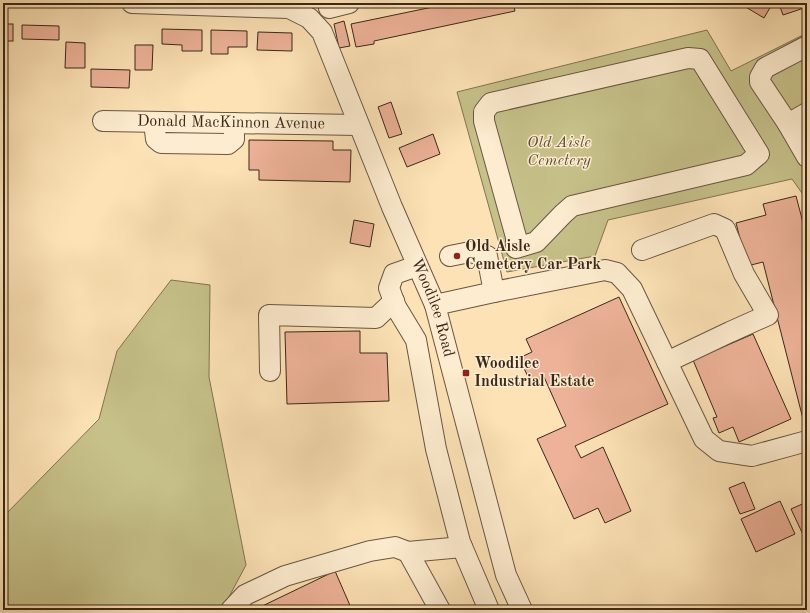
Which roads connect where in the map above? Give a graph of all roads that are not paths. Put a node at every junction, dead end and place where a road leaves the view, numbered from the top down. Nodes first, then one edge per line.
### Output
1 (132, 3) edge
2 (349, 3) edge
3 (329, 8) dead end
4 (807, 46) edge
5 (807, 113) edge
6 (103, 121) dead end
7 (788, 124) junction
8 (358, 125) junction
9 (804, 147) edge
10 (516, 248) junction
11 (642, 250) dead end
12 (450, 256) dead end
13 (487, 256) junction
14 (417, 266) junction
15 (494, 292) junction
16 (394, 301) junction
17 (435, 305) junction
18 (667, 362) junction
19 (270, 371) dead end
20 (807, 441) edge
21 (462, 547) junction
22 (408, 552) junction
23 (231, 610) edge
24 (440, 610) edge
25 (489, 610) edge
26 (522, 610) edge

1 - 8 street, Woodilee Road
2 - 3 street
4 - 7 street
5 - 7 street
6 - 8 street, Donald MacKinnon Avenue
7 - 9 street
8 - 14 street, Woodilee Road
10 - 10 street
10 - 13 street
11 - 18 street
12 - 13 street
13 - 15 street
14 - 16 street
14 - 17 street, Woodilee Road
15 - 17 street
15 - 18 street
16 - 19 street
16 - 21 street
17 - 26 street, Woodilee Road
18 - 20 street
21 - 22 street
21 - 25 street
22 - 23 street
22 - 24 street

